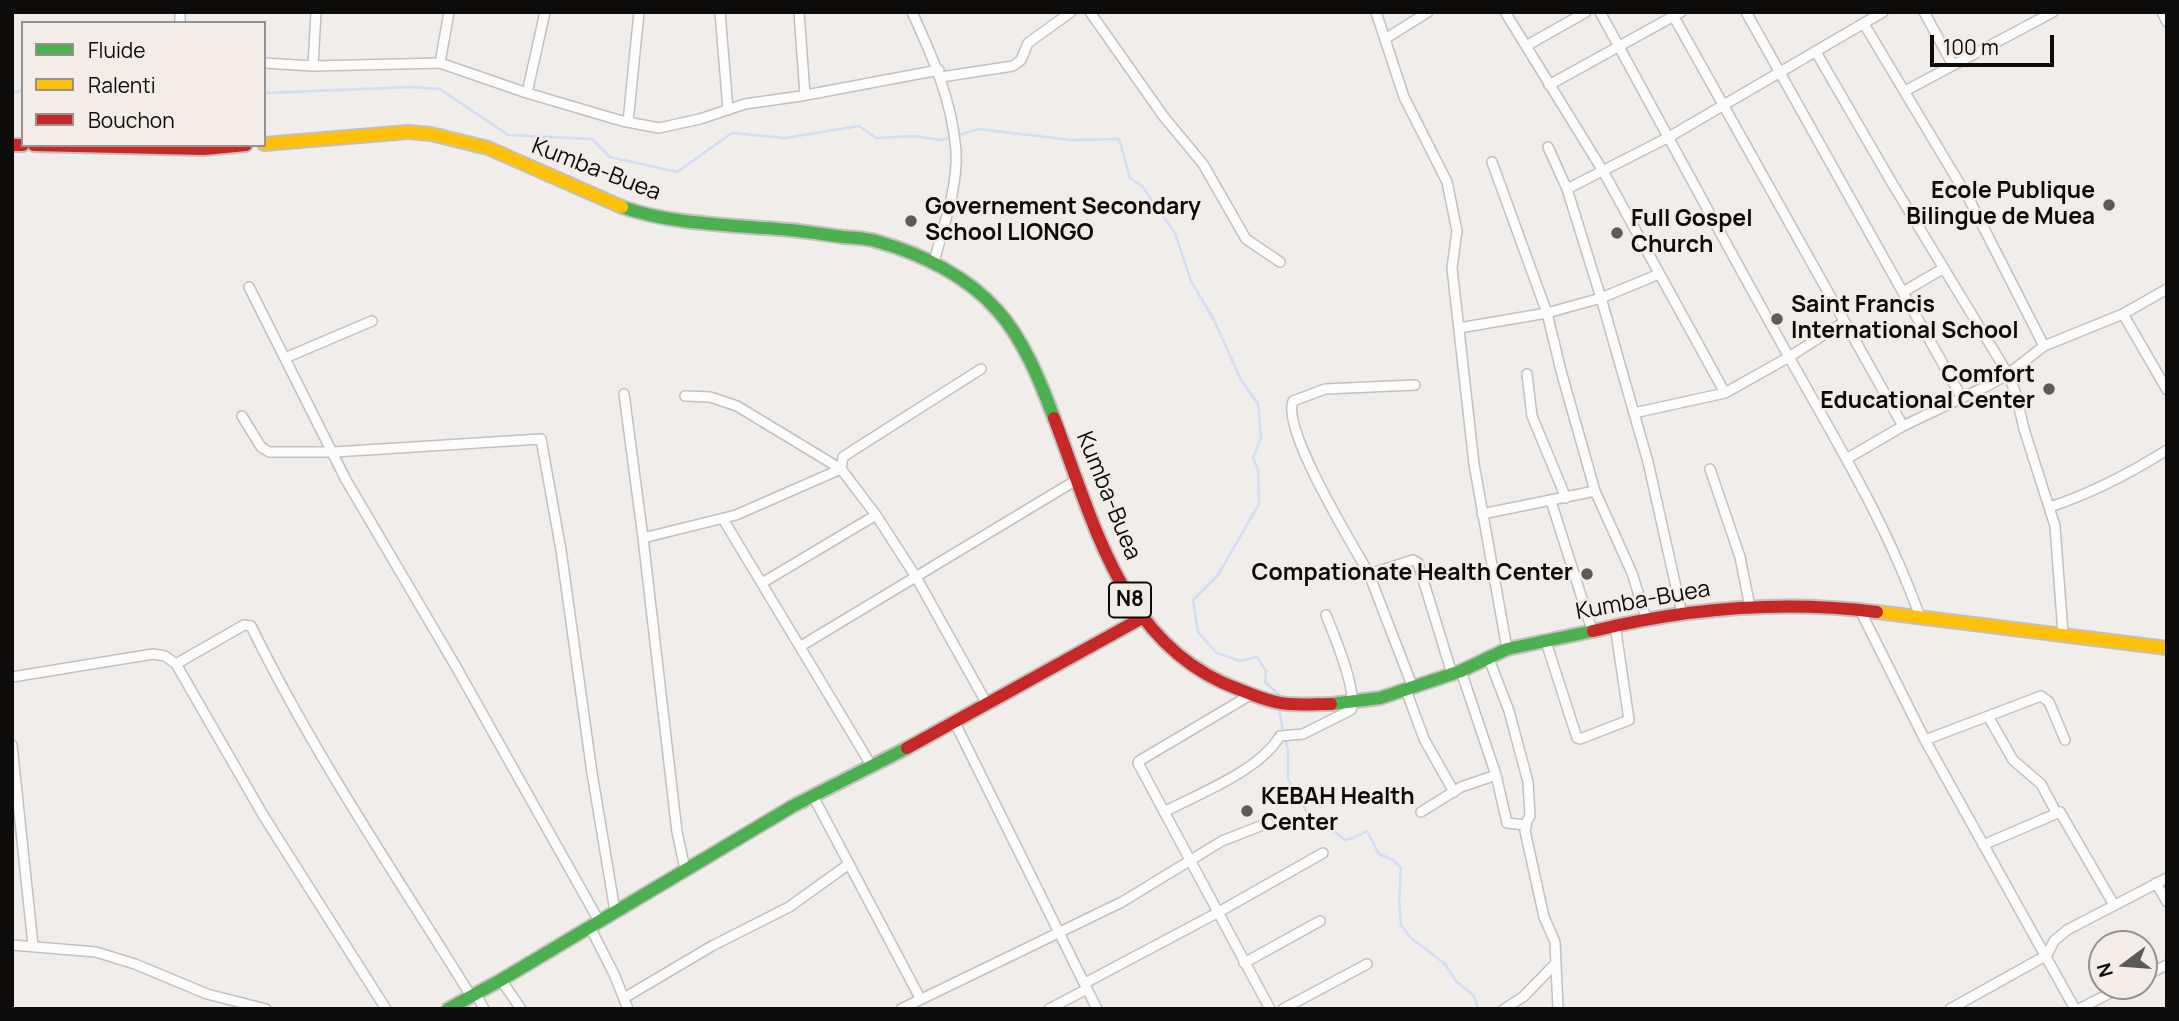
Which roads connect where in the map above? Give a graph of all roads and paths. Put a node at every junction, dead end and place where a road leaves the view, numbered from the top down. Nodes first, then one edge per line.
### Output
1 (316, 12) edge
2 (449, 12) edge
3 (545, 12) edge
4 (639, 12) edge
5 (719, 12) edge
6 (799, 12) edge
7 (912, 12) edge
8 (1071, 12) edge
9 (1090, 12) edge
10 (1376, 12) edge
11 (1428, 12) edge
12 (1505, 12) edge
13 (1586, 12) edge
14 (1600, 12) edge
15 (1746, 12) edge
16 (1883, 12) edge
17 (1924, 12) edge
18 (2053, 12) edge
19 (2162, 12) edge
20 (1678, 14) edge
21 (2167, 22) edge
22 (1864, 24) junction
23 (1385, 39) junction
24 (1526, 46) junction
25 (1619, 47) junction
26 (1816, 52) junction
27 (266, 63) edge
28 (440, 63) junction
29 (1953, 65) junction
30 (313, 66) junction
31 (940, 74) junction
32 (1781, 74) junction
33 (1549, 86) junction
34 (1905, 91) junction
35 (527, 93) junction
36 (806, 95) junction
37 (1725, 105) junction
38 (728, 110) junction
39 (628, 122) junction
40 (1669, 137) junction
41 (266, 144) edge
42 (119, 147) edge
43 (225, 147) edge
44 (1548, 147) dead end
45 (1492, 162) dead end
46 (1603, 171) junction
47 (1567, 189) junction
48 (1280, 261) dead end
49 (934, 262) junction
50 (1944, 268) junction
51 (1659, 274) junction
52 (249, 287) dead end
53 (2167, 289) edge
54 (1903, 292) junction
55 (1601, 298) junction
56 (1547, 313) junction
57 (2123, 314) junction
58 (372, 321) dead end
59 (1844, 323) junction
60 (1459, 328) junction
61 (2044, 346) junction
62 (1789, 357) junction
63 (285, 358) junction
64 (981, 369) dead end
65 (1527, 374) dead end
66 (2008, 374) junction
67 (1415, 385) dead end
68 (2167, 390) edge
69 (1725, 393) junction
70 (624, 394) dead end
71 (685, 396) dead end
72 (1962, 398) junction
73 (1634, 414) junction
74 (242, 416) dead end
75 (1903, 426) junction
76 (2164, 452) edge
77 (334, 453) junction
78 (1848, 458) junction
79 (2167, 464) edge
80 (841, 469) junction
81 (1710, 469) dead end
82 (1077, 479) junction
83 (1595, 491) junction
84 (1566, 498) junction
85 (1551, 501) junction
86 (2050, 507) junction
87 (876, 514) junction
88 (1482, 514) junction
89 (723, 519) junction
90 (643, 538) junction
91 (1369, 574) junction
92 (916, 577) junction
93 (762, 583) junction
94 (1750, 607) junction
95 (1860, 610) junction
96 (1682, 614) junction
97 (1326, 615) dead end
98 (1920, 617) junction
99 (1142, 618) junction
100 (1646, 618) junction
101 (1615, 625) junction
102 (1592, 630) junction
103 (2063, 634) junction
104 (1546, 642) junction
105 (800, 646) junction
106 (2167, 648) edge
107 (1507, 649) junction
108 (1489, 659) junction
109 (176, 664) junction
110 (1456, 672) junction
111 (12, 677) edge
112 (1410, 689) junction
113 (1252, 694) junction
114 (1353, 703) junction
115 (986, 704) junction
116 (1989, 716) junction
117 (955, 723) junction
118 (1926, 740) junction
119 (2064, 740) dead end
120 (12, 745) edge
121 (871, 765) junction
122 (1496, 775) junction
123 (1454, 792) junction
124 (813, 796) junction
125 (1164, 812) junction
126 (1421, 812) dead end
127 (2056, 812) junction
128 (1268, 823) dead end
129 (1526, 825) junction
130 (1983, 845) junction
131 (1324, 853) dead end
132 (1189, 861) junction
133 (849, 864) junction
134 (685, 869) junction
135 (2167, 878) edge
136 (2156, 883) junction
137 (2167, 902) edge
138 (2114, 905) junction
139 (615, 911) junction
140 (1217, 913) junction
141 (1320, 921) dead end
142 (594, 924) junction
143 (1060, 932) junction
144 (12, 945) edge
145 (33, 946) junction
146 (2047, 955) junction
147 (1244, 963) junction
148 (1556, 963) junction
149 (1367, 964) dead end
150 (501, 980) junction
151 (1086, 986) junction
152 (474, 995) junction
153 (624, 998) junction
154 (920, 998) junction
155 (2095, 1000) edge
156 (266, 1009) edge
157 (386, 1009) edge
158 (448, 1009) edge
159 (484, 1009) edge
160 (521, 1009) edge
161 (628, 1009) edge
162 (901, 1009) edge
163 (1049, 1009) edge
164 (1097, 1009) edge
165 (1270, 1009) edge
166 (1283, 1009) edge
167 (1504, 1009) edge
168 (1558, 1009) edge
169 (1950, 1009) edge
170 (2077, 1009) edge

1 - 30 street
2 - 28 street
3 - 35 street
4 - 39 street
5 - 38 street
6 - 36 street
7 - 31 street
8 - 31 street
9 - 48 street
10 - 23 street
11 - 23 street
12 - 24 street
13 - 24 street
14 - 25 street
15 - 32 street
16 - 22 street
17 - 29 street
18 - 29 street
19 - 21 street
20 - 25 street
20 - 37 street
22 - 26 street
22 - 34 street
23 - 60 street
24 - 33 street
25 - 33 street
25 - 40 street
26 - 32 street
26 - 50 street
27 - 30 street
28 - 30 street
28 - 35 street
29 - 34 street
31 - 36 street
31 - 49 street
32 - 37 street
32 - 54 street
33 - 46 street
34 - 61 street
35 - 39 street
36 - 38 street
37 - 40 street
37 - 59 street
38 - 39 street
40 - 46 street
40 - 62 street
41 - 49 main road, Kumba-Buea / N8
42 - 43 main road
44 - 47 street
45 - 56 street
46 - 47 street
46 - 51 street
47 - 55 street
49 - 82 main road, Kumba-Buea / N8
50 - 54 street
50 - 66 street
51 - 55 street
51 - 69 street
52 - 63 street
53 - 57 street
54 - 72 street
55 - 56 street
55 - 73 street
56 - 60 street
56 - 83 street
57 - 61 street
57 - 68 street
58 - 63 street
59 - 62 street
59 - 75 street
60 - 88 street
61 - 66 street
62 - 69 street
62 - 78 street
63 - 77 street
64 - 80 street
65 - 84 street
66 - 72 street
66 - 86 street
67 - 91 street
69 - 73 street
70 - 90 street
71 - 80 street
72 - 75 street
73 - 96 street
74 - 77 street
75 - 78 street
76 - 79 street
76 - 86 street
77 - 139 street
77 - 142 street
78 - 98 street
80 - 87 street
80 - 89 street
81 - 94 street
82 - 92 street
82 - 99 main road, Kumba-Buea / N8
83 - 84 street
83 - 100 street
84 - 85 street
85 - 88 street
85 - 102 street
86 - 103 street
87 - 92 street
87 - 93 street
88 - 107 street
89 - 90 street
89 - 93 street
90 - 134 street
91 - 110 street
91 - 112 street
92 - 105 street
92 - 115 street
93 - 105 street
94 - 95 main road, Kumba-Buea / N8
94 - 96 main road, Kumba-Buea / N8
95 - 98 main road, Kumba-Buea / N8
95 - 118 street
96 - 100 main road, Kumba-Buea / N8
97 - 114 street
98 - 103 main road, Kumba-Buea / N8
99 - 113 main road, Kumba-Buea / N8
99 - 115 main road
100 - 101 main road, Kumba-Buea / N8
101 - 102 main road, Kumba-Buea / N8
101 - 104 street
102 - 104 main road, Kumba-Buea / N8
103 - 106 main road, Kumba-Buea / N8
104 - 107 main road, Kumba-Buea / N8
105 - 121 street
107 - 108 main road, Kumba-Buea / N8
108 - 110 main road, Kumba-Buea / N8
108 - 129 street
109 - 111 street
109 - 152 street
109 - 157 street
110 - 112 main road, Kumba-Buea / N8
110 - 122 street
112 - 114 main road, Kumba-Buea / N8
112 - 123 street
113 - 114 main road, Kumba-Buea / N8
113 - 125 street
114 - 125 street
115 - 117 main road
116 - 118 street
116 - 119 street
116 - 127 street
117 - 121 main road
117 - 143 street
118 - 130 street
120 - 145 street
121 - 124 main road
122 - 123 street
122 - 129 street
123 - 126 street
124 - 133 street
124 - 134 main road
125 - 132 street
127 - 130 street
127 - 138 street
128 - 132 street
129 - 148 street
130 - 146 street
131 - 140 street
132 - 140 street
132 - 143 street
133 - 153 street
133 - 154 street
134 - 139 main road
135 - 136 street
136 - 137 street
136 - 138 street
138 - 146 street
139 - 142 main road
140 - 147 street
140 - 151 street
141 - 147 street
142 - 150 main road
142 - 153 street
143 - 151 street
143 - 154 street
144 - 145 street
145 - 156 street
146 - 169 street
146 - 170 street
147 - 165 street
148 - 167 street
148 - 168 street
149 - 166 street
150 - 152 main road
150 - 160 street
151 - 163 street
151 - 164 street
152 - 158 main road
152 - 159 street
153 - 161 street
154 - 162 street
155 - 170 street

